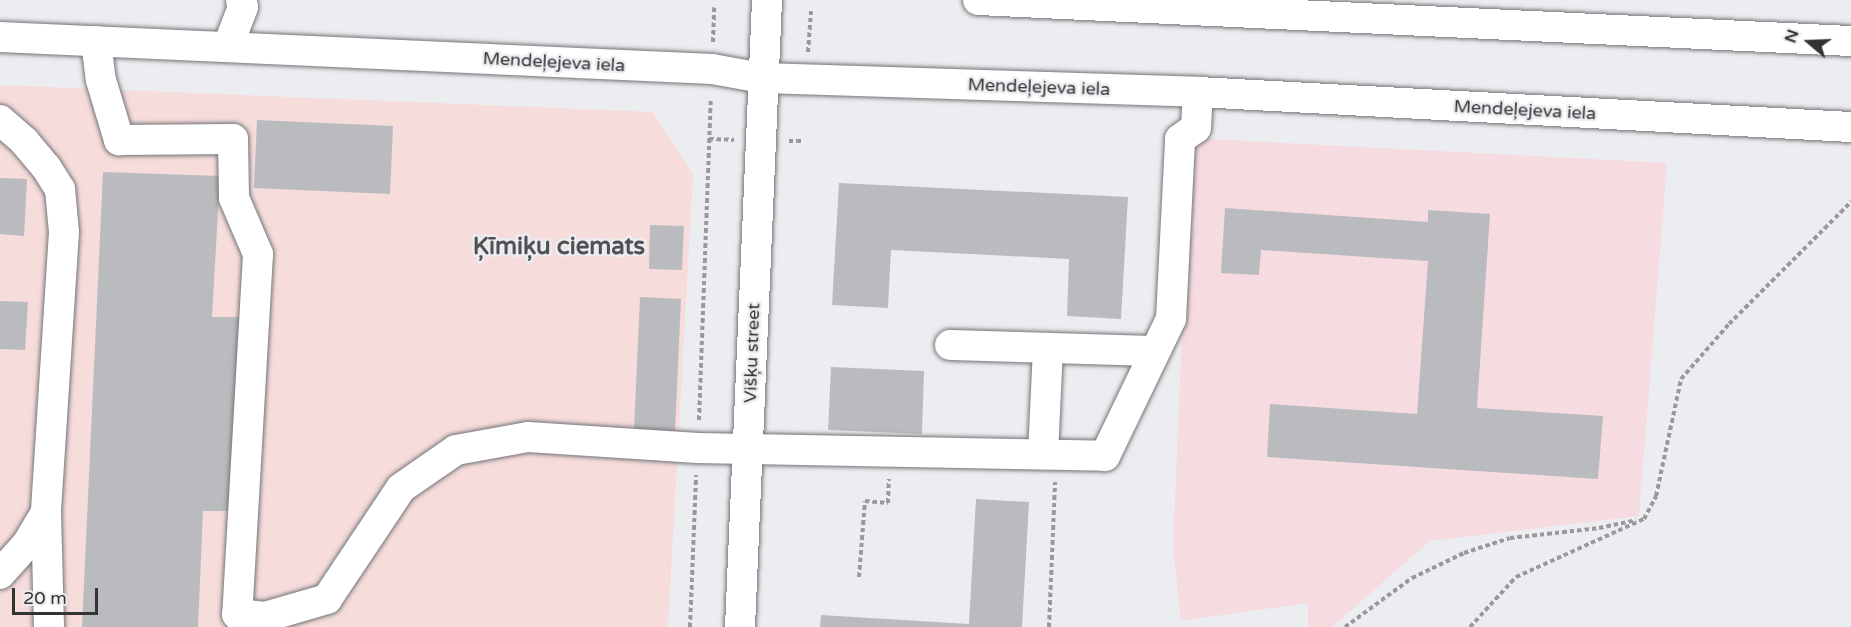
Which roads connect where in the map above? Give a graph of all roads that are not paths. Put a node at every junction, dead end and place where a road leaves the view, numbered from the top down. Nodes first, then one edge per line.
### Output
1 (241, 0) edge
2 (767, 0) edge
3 (978, 0) edge
4 (1092, 3) edge
5 (0, 37) edge
6 (96, 41) junction
7 (1851, 41) edge
8 (228, 46) junction
9 (762, 78) junction
10 (1198, 92) junction
11 (0, 120) edge
12 (1851, 127) edge
13 (950, 345) dead end
14 (1048, 348) junction
15 (1154, 351) junction
16 (748, 449) junction
17 (1050, 454) junction
18 (46, 512) junction
19 (0, 574) edge
20 (49, 627) edge
21 (741, 627) edge

1 - 8 street
2 - 9 street, Višķu street
3 - 4 street
4 - 7 street
5 - 6 street, Mendeļejeva iela
6 - 8 street, Mendeļejeva iela
6 - 16 street
8 - 9 street, Mendeļejeva iela
9 - 10 street, Mendeļejeva iela
9 - 16 street, Višķu street
10 - 12 street, Mendeļejeva iela
10 - 15 street
11 - 18 street
13 - 14 street
14 - 15 street
14 - 17 street
15 - 17 street
16 - 17 street
16 - 21 street, Višķu street
18 - 19 street
18 - 20 street

